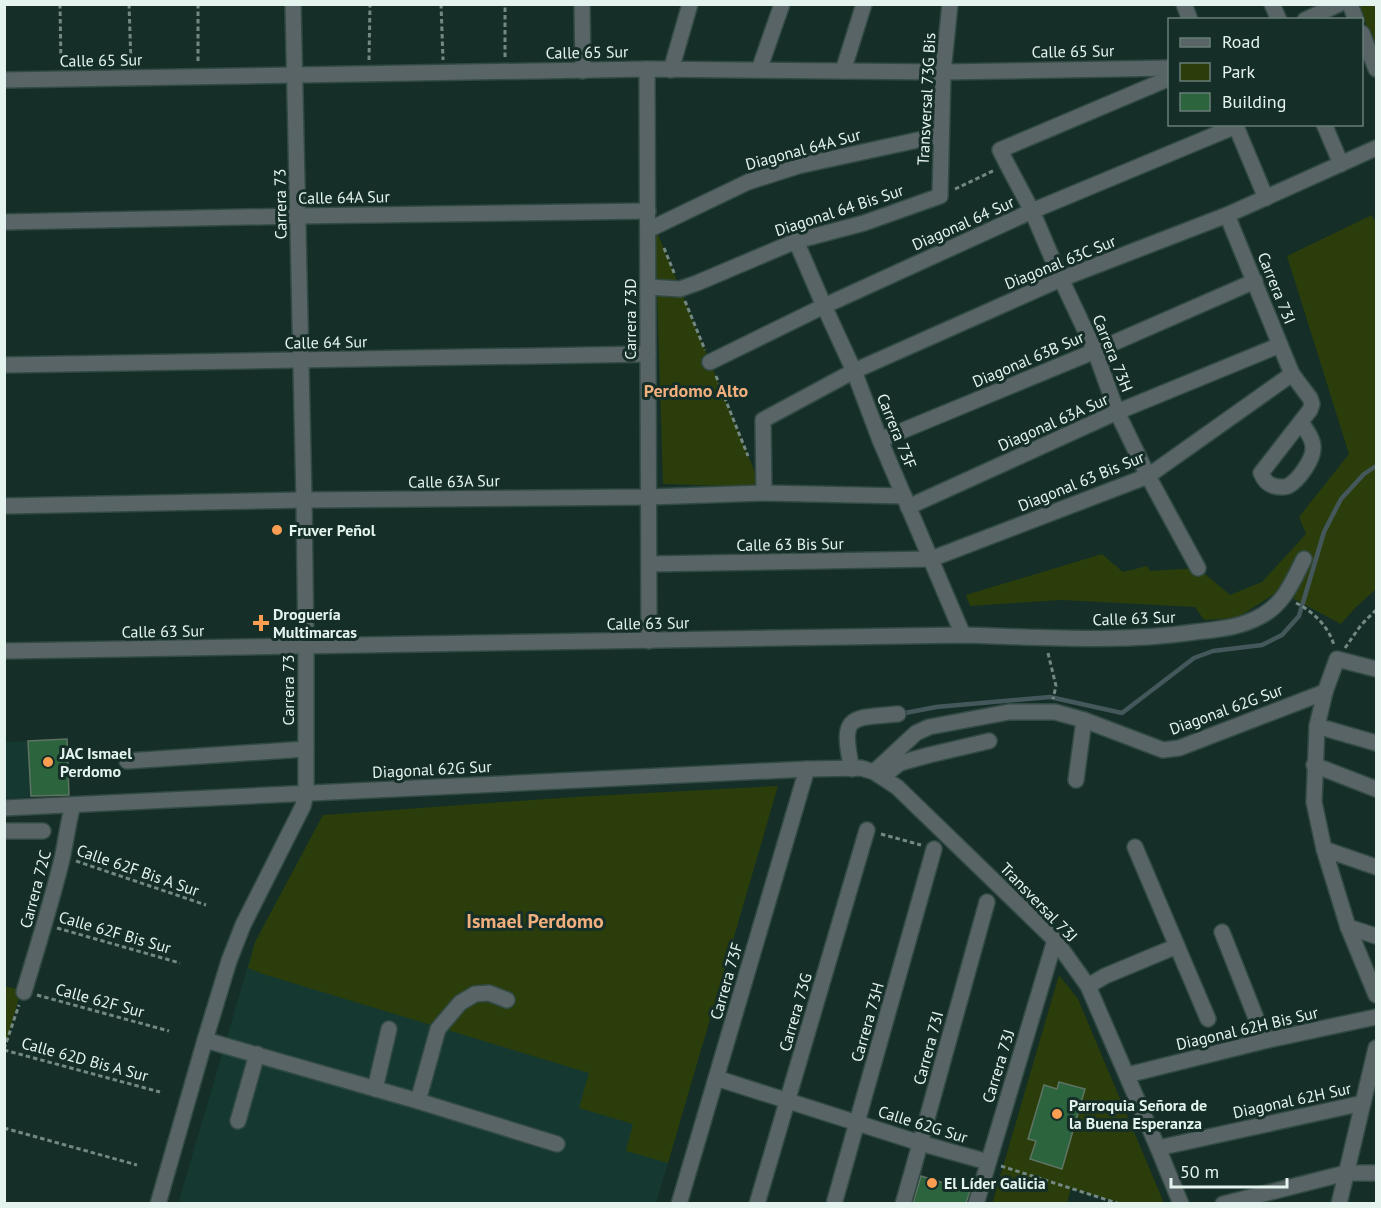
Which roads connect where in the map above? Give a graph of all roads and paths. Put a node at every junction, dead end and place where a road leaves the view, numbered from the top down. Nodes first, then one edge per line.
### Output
1 (60, 4) edge
2 (129, 4) edge
3 (198, 4) edge
4 (292, 4) edge
5 (370, 4) edge
6 (441, 4) edge
7 (506, 4) edge
8 (582, 4) edge
9 (690, 4) edge
10 (782, 4) edge
11 (864, 4) edge
12 (950, 4) edge
13 (1272, 4) edge
14 (1339, 4) edge
15 (1278, 18) edge
16 (1309, 18) edge
17 (1363, 35) edge
18 (1168, 68) edge
19 (647, 69) junction
20 (1377, 69) edge
21 (583, 70) junction
22 (671, 70) junction
23 (759, 70) junction
24 (843, 71) junction
25 (505, 72) junction
26 (943, 72) junction
27 (443, 73) junction
28 (369, 74) junction
29 (295, 75) junction
30 (199, 77) junction
31 (132, 78) junction
32 (61, 79) junction
33 (1168, 79) edge
34 (4, 80) edge
35 (1233, 126) edge
36 (1235, 126) edge
37 (1325, 126) edge
38 (941, 135) junction
39 (1377, 148) edge
40 (1006, 164) junction
41 (1341, 164) junction
42 (940, 196) junction
43 (1266, 198) junction
44 (648, 211) junction
45 (1032, 212) junction
46 (1227, 215) junction
47 (298, 216) junction
48 (4, 222) edge
49 (648, 230) junction
50 (796, 241) junction
51 (1061, 279) junction
52 (1255, 281) junction
53 (648, 287) junction
54 (824, 306) junction
55 (1280, 345) junction
56 (1095, 351) junction
57 (648, 354) junction
58 (301, 360) junction
59 (710, 362) dead end
60 (4, 365) edge
61 (854, 370) junction
62 (1292, 374) junction
63 (1117, 412) junction
64 (1301, 422) dead end
65 (880, 441) junction
66 (1148, 476) junction
67 (764, 494) junction
68 (649, 497) junction
69 (304, 500) junction
70 (906, 501) junction
71 (4, 506) edge
72 (1304, 559) dead end
73 (931, 560) junction
74 (649, 564) junction
75 (1198, 568) dead end
76 (1284, 598) junction
77 (1377, 610) edge
78 (963, 635) junction
79 (1044, 637) junction
80 (649, 640) junction
81 (306, 646) junction
82 (4, 651) edge
83 (1337, 659) junction
84 (1377, 669) edge
85 (1056, 686) dead end
86 (1324, 692) junction
87 (898, 714) dead end
88 (1084, 720) junction
89 (1317, 726) junction
90 (989, 741) dead end
91 (1377, 743) edge
92 (306, 749) junction
93 (127, 761) dead end
94 (1314, 765) junction
95 (807, 769) junction
96 (867, 771) junction
97 (1076, 780) dead end
98 (1377, 789) edge
99 (306, 793) junction
100 (73, 805) junction
101 (4, 808) edge
102 (867, 830) joint
103 (4, 831) edge
104 (42, 831) dead end
105 (1135, 847) dead end
106 (934, 849) joint
107 (1324, 849) junction
108 (62, 857) junction
109 (1377, 867) edge
110 (987, 902) dead end
111 (206, 905) dead end
112 (44, 925) junction
113 (1348, 927) junction
114 (1222, 932) dead end
115 (1377, 936) edge
116 (1055, 940) junction
117 (1177, 946) junction
118 (180, 963) dead end
119 (1088, 986) junction
120 (24, 992) junction
121 (1377, 995) edge
122 (507, 1000) dead end
123 (1377, 1017) edge
124 (1208, 1019) dead end
125 (389, 1029) dead end
126 (169, 1031) dead end
127 (205, 1040) junction
128 (1268, 1040) junction
129 (1377, 1048) edge
130 (4, 1049) edge
131 (257, 1054) junction
132 (1127, 1076) junction
133 (716, 1078) junction
134 (375, 1089) junction
135 (160, 1092) dead end
136 (788, 1100) junction
137 (418, 1101) junction
138 (1363, 1103) junction
139 (238, 1121) dead end
140 (858, 1122) junction
141 (4, 1128) edge
142 (920, 1143) junction
143 (557, 1144) dead end
144 (1158, 1148) junction
145 (988, 1162) junction
146 (137, 1165) dead end
147 (1346, 1173) junction
148 (1377, 1173) edge
149 (158, 1203) edge
150 (679, 1203) edge
151 (757, 1203) edge
152 (834, 1203) edge
153 (903, 1203) edge
154 (976, 1203) edge
155 (1120, 1203) edge
156 (1180, 1203) edge
157 (1223, 1203) edge
158 (1339, 1203) edge

1 - 32 path
2 - 31 path
3 - 30 path
4 - 29 street, Carrera 73
5 - 28 path
6 - 27 path
7 - 25 path
8 - 21 street
9 - 22 street
10 - 23 street
11 - 24 street
12 - 26 street, Transversal 73G Bis
13 - 15 street
14 - 16 street
17 - 20 street
18 - 26 street, Calle 65 Sur
19 - 21 street, Calle 65 Sur
19 - 22 street, Calle 65 Sur
19 - 44 street, Carrera 73D
21 - 25 street, Calle 65 Sur
22 - 23 street, Calle 65 Sur
23 - 24 street, Calle 65 Sur
24 - 26 street, Calle 65 Sur
25 - 27 street, Calle 65 Sur
26 - 38 street, Transversal 73G Bis
27 - 28 street, Calle 65 Sur
28 - 29 street, Calle 65 Sur
29 - 30 street, Calle 65 Sur
29 - 47 street, Carrera 73
30 - 31 street, Calle 65 Sur
31 - 32 street, Calle 65 Sur
32 - 34 street, Calle 65 Sur
33 - 40 street, Carrera 73H
35 - 45 street, Diagonal 64 Sur
36 - 43 street
37 - 41 street
38 - 42 street, Transversal 73G Bis
38 - 49 street, Diagonal 64A Sur
39 - 41 street, Diagonal 63C Sur
40 - 42 path
40 - 45 street, Carrera 73H
41 - 43 street, Diagonal 63C Sur
42 - 50 street, Diagonal 64 Bis Sur
43 - 46 street, Diagonal 63C Sur
44 - 47 street, Calle 64A Sur
44 - 49 street, Carrera 73D
45 - 51 street, Carrera 73H
45 - 54 street, Diagonal 64 Sur
46 - 51 street, Diagonal 63C Sur
46 - 52 street, Carrera 73I
47 - 48 street, Calle 64A Sur
47 - 58 street, Carrera 73
49 - 53 street, Carrera 73D
50 - 53 street, Diagonal 64 Bis Sur
50 - 54 street, Carrera 73F
51 - 56 street, Carrera 73H
51 - 61 street, Diagonal 63C Sur
52 - 55 street, Carrera 73I
52 - 56 street, Diagonal 63B Sur
53 - 57 street, Carrera 73D
54 - 59 street, Diagonal 64 Sur
54 - 61 street, Carrera 73F
55 - 62 street, Carrera 73I
55 - 63 street, Diagonal 63A Sur
56 - 63 street, Carrera 73H
56 - 65 street, Diagonal 63B Sur
57 - 58 street, Calle 64 Sur
57 - 68 street, Carrera 73D
58 - 60 street, Calle 64 Sur
58 - 69 street, Carrera 73
61 - 65 street, Carrera 73F
61 - 67 street, Diagonal 63C Sur
62 - 64 street, Carrera 73I
62 - 66 street, Diagonal 63 Bis Sur
63 - 66 street, Carrera 73H
63 - 70 street, Diagonal 63A Sur
65 - 70 street, Carrera 73F
66 - 73 street, Diagonal 63 Bis Sur
66 - 75 street, Carrera 73H
67 - 68 street, Calle 63A Sur
67 - 70 street, Calle 63A Sur
68 - 69 street, Calle 63A Sur
68 - 74 street, Carrera 73D
69 - 71 street, Calle 63A Sur
69 - 81 street, Carrera 73
70 - 73 street, Carrera 73F
72 - 76 street
73 - 74 street, Calle 63 Bis Sur
73 - 78 street, Carrera 73F
74 - 80 street, Carrera 73D
76 - 79 street, Calle 63 Sur
76 - 83 path
77 - 83 path
78 - 79 street, Calle 63 Sur
78 - 80 street, Calle 63 Sur
79 - 85 path
80 - 81 street, Calle 63 Sur
81 - 82 street, Calle 63 Sur
81 - 92 street, Carrera 73
83 - 84 street
83 - 86 street
86 - 88 street, Diagonal 62G Sur
86 - 89 street
87 - 96 street
88 - 96 street, Diagonal 62G Sur
88 - 97 street
89 - 91 street
89 - 94 street
90 - 96 street
92 - 93 street
92 - 99 street, Carrera 73
94 - 98 street
94 - 107 street
95 - 96 street, Diagonal 62G Sur
95 - 99 street, Diagonal 62G Sur
95 - 133 street, Carrera 73F
96 - 116 street, Transversal 73J
99 - 100 street, Diagonal 62G Sur
99 - 127 street, Carrera 73
100 - 101 street, Diagonal 62G Sur
100 - 108 street, Carrera 72C
102 - 106 path
102 - 136 street, Carrera 73G
103 - 104 street
105 - 117 street
106 - 140 street, Carrera 73H
107 - 109 street
107 - 113 street
108 - 111 path, Calle 62F Bis A Sur
108 - 112 street, Carrera 72C
110 - 142 street, Carrera 73I
112 - 118 path, Calle 62F Bis Sur
112 - 120 street, Carrera 72C
113 - 115 street
113 - 121 street
114 - 128 street
116 - 119 street, Transversal 73J
116 - 145 street, Carrera 73J
117 - 119 street
117 - 124 street
119 - 132 street, Transversal 73J
120 - 126 path, Calle 62F Sur
120 - 130 path
122 - 137 street
123 - 128 street, Diagonal 62H Bis Sur
125 - 134 street
127 - 131 street
127 - 149 street, Carrera 73
128 - 132 street, Diagonal 62H Bis Sur
129 - 138 street
130 - 135 path, Calle 62D Bis A Sur
131 - 134 street
131 - 139 street
132 - 144 street, Transversal 73J
133 - 136 street, Calle 62G Sur
133 - 150 street, Carrera 73F
134 - 137 street
136 - 140 street, Calle 62G Sur
136 - 151 street, Carrera 73G
137 - 143 street
138 - 144 street, Diagonal 62H Sur
138 - 147 street
140 - 142 street, Calle 62G Sur
140 - 152 street, Carrera 73H
141 - 146 path
142 - 145 street, Calle 62G Sur
142 - 153 street, Carrera 73I
144 - 156 street, Transversal 73J
145 - 154 street, Carrera 73J
145 - 155 path
147 - 148 street
147 - 157 street
147 - 158 street

